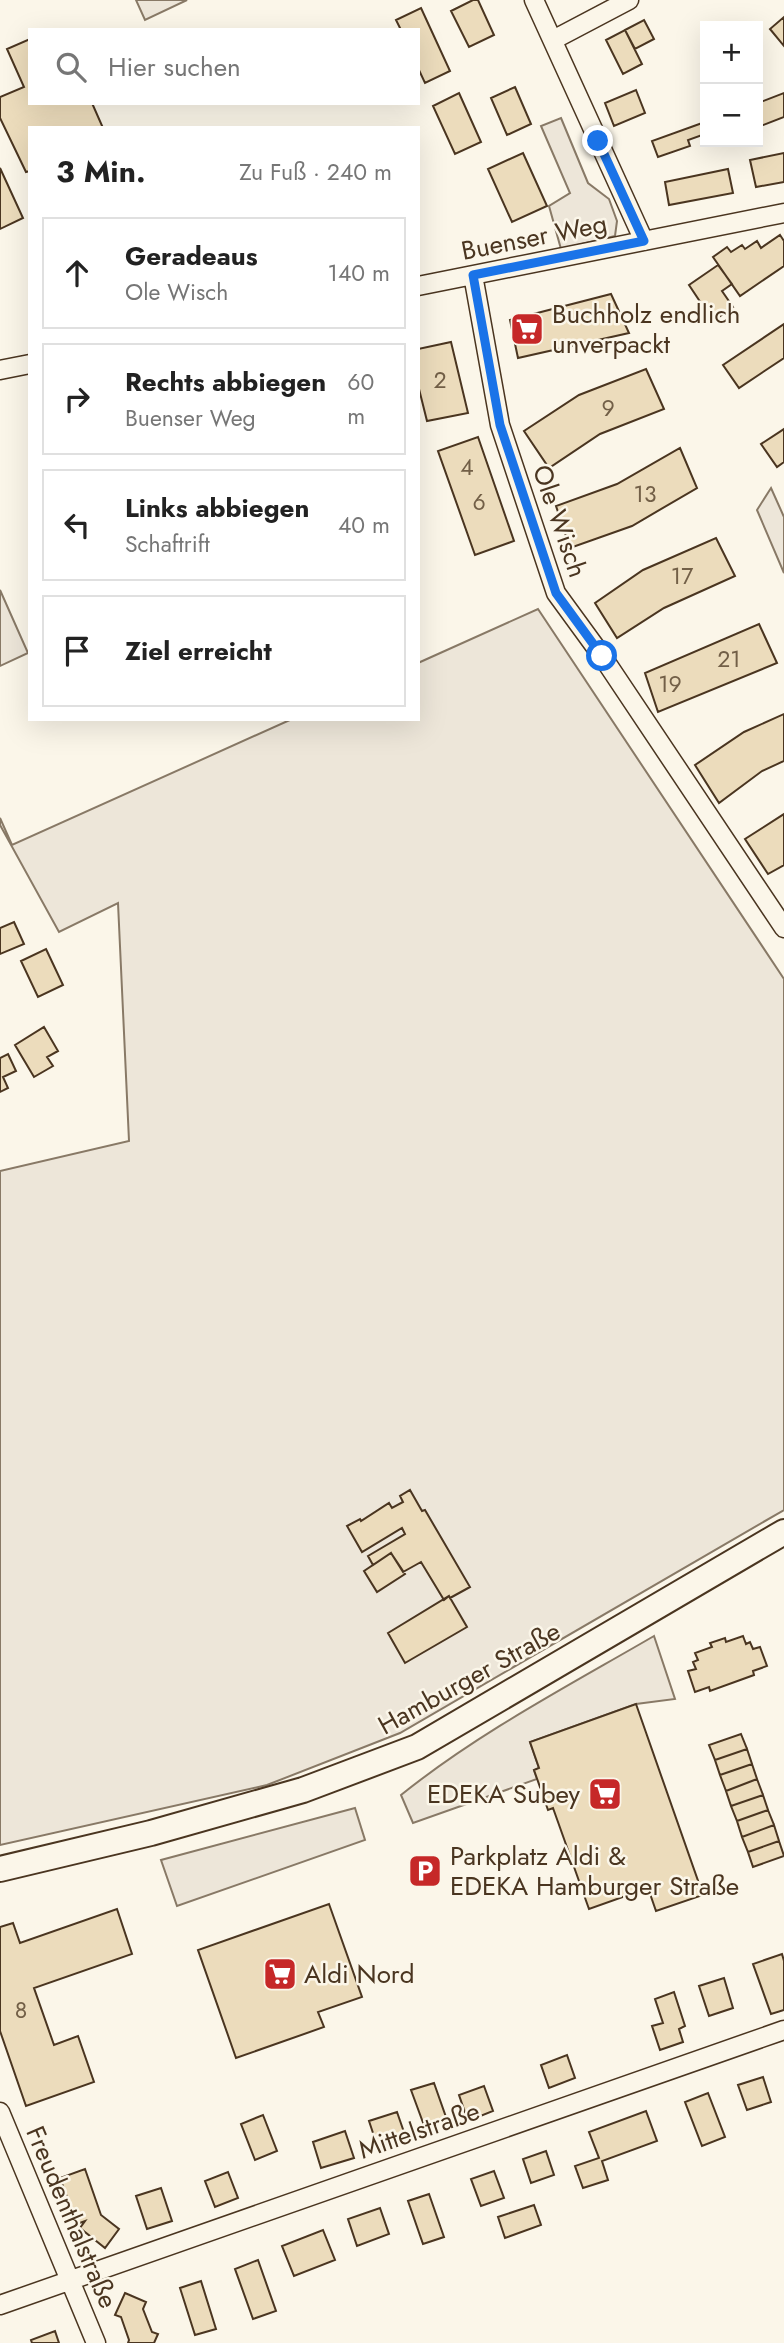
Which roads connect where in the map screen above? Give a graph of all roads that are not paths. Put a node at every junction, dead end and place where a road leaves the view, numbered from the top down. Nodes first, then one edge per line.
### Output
1 (534, 0) edge
2 (629, 0) edge
3 (553, 40) junction
4 (784, 213) edge
5 (644, 241) junction
6 (473, 275) junction
7 (420, 286) edge
8 (28, 364) edge
9 (0, 370) edge
10 (784, 928) edge
11 (784, 1532) edge
12 (0, 1869) edge
13 (784, 2030) edge
14 (0, 2112) edge
15 (71, 2280) junction
16 (0, 2305) edge
17 (96, 2343) edge

1 - 3 street
2 - 3 street
3 - 5 street
4 - 5 street, Buenser Weg
5 - 6 street, Buenser Weg
6 - 7 street, Buenser Weg
6 - 10 street, Ole Wisch
8 - 9 street
11 - 12 main road, Hamburger Straße
13 - 15 street, Mittelstraße
14 - 15 street, Freudenthalstraße
15 - 16 street, Mittelstraße
15 - 17 street, Freudenthalstraße

